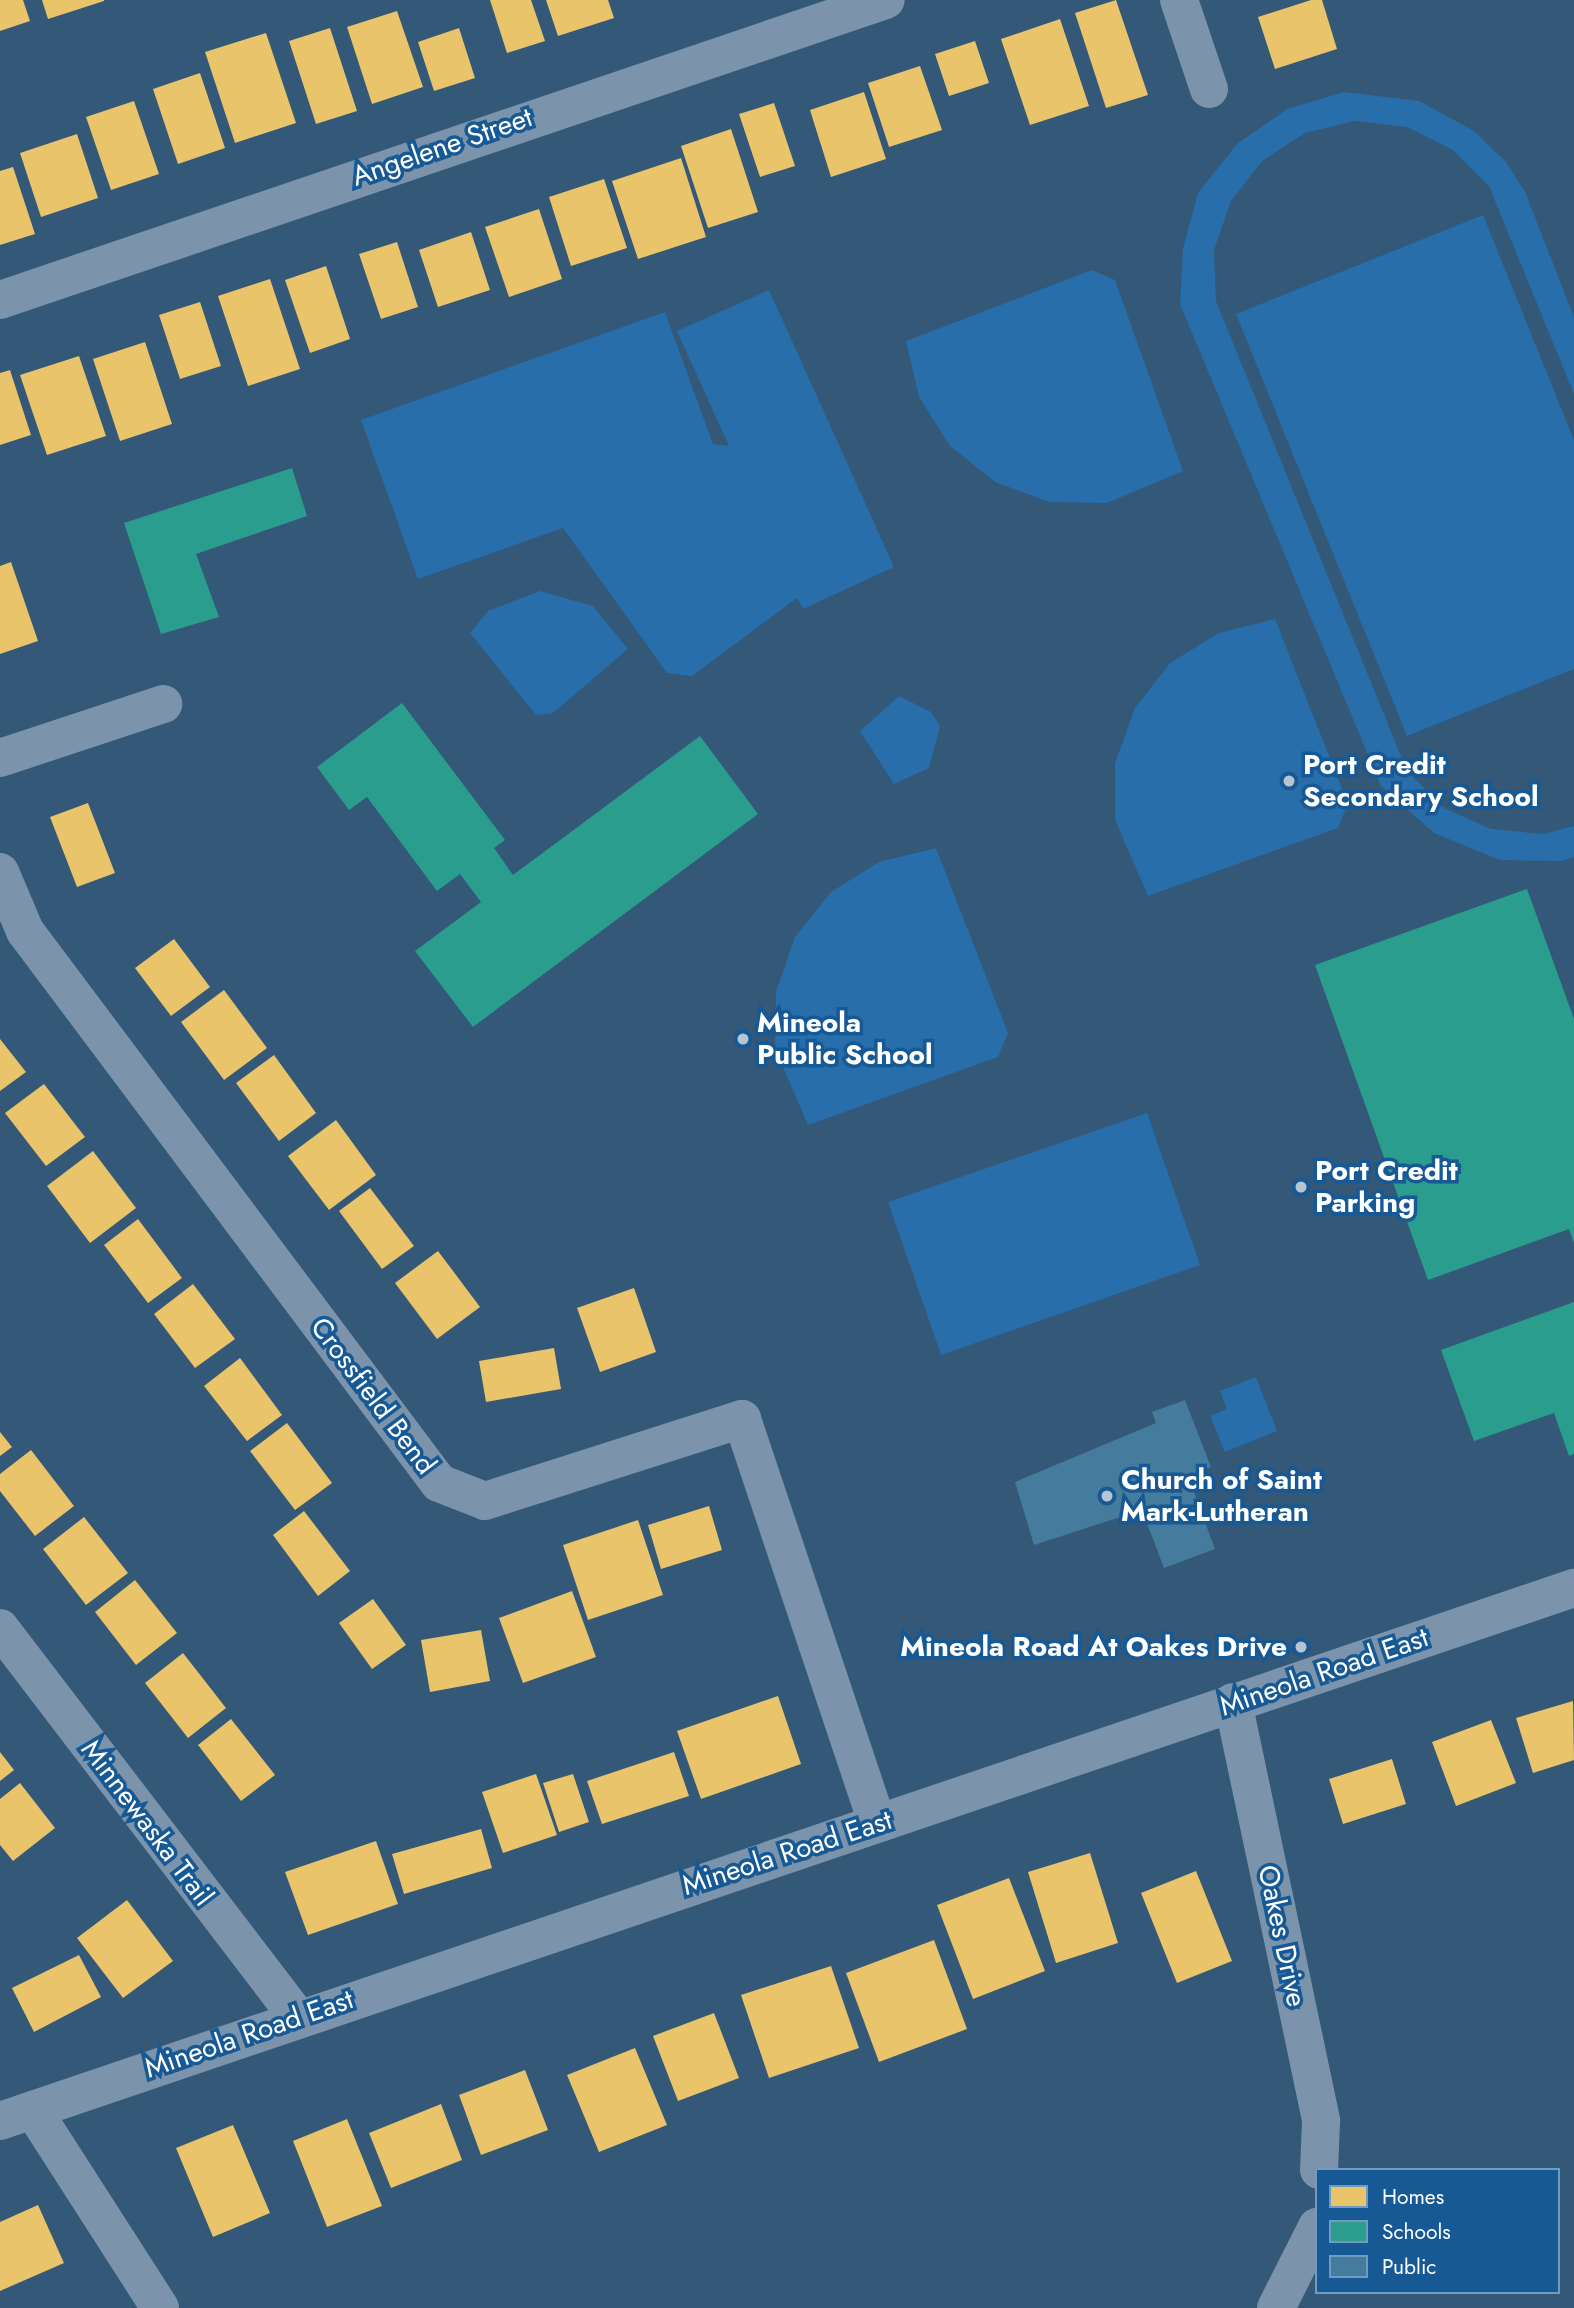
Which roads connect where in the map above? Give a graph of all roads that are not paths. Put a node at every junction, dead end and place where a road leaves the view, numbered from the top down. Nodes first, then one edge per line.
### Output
1 (886, 0) edge
2 (1178, 0) edge
3 (1209, 89) dead end
4 (0, 299) edge
5 (163, 704) dead end
6 (0, 758) edge
7 (0, 872) edge
8 (1574, 1588) edge
9 (0, 1628) edge
10 (1233, 1702) junction
11 (877, 1823) junction
12 (297, 2017) junction
13 (16, 2115) edge
14 (1319, 2168) edge
15 (1315, 2231) edge
16 (160, 2308) edge
17 (1276, 2308) edge

1 - 4 street, Angelene Street
2 - 3 street
5 - 6 street
7 - 11 street, Crossfield Bend
8 - 10 street, Mineola Road East
9 - 12 street, Minnewaska Trail
10 - 11 street, Mineola Road East
10 - 14 street, Oakes Drive
11 - 12 street, Mineola Road East
12 - 13 street, Mineola Road East
13 - 16 street
15 - 17 street

